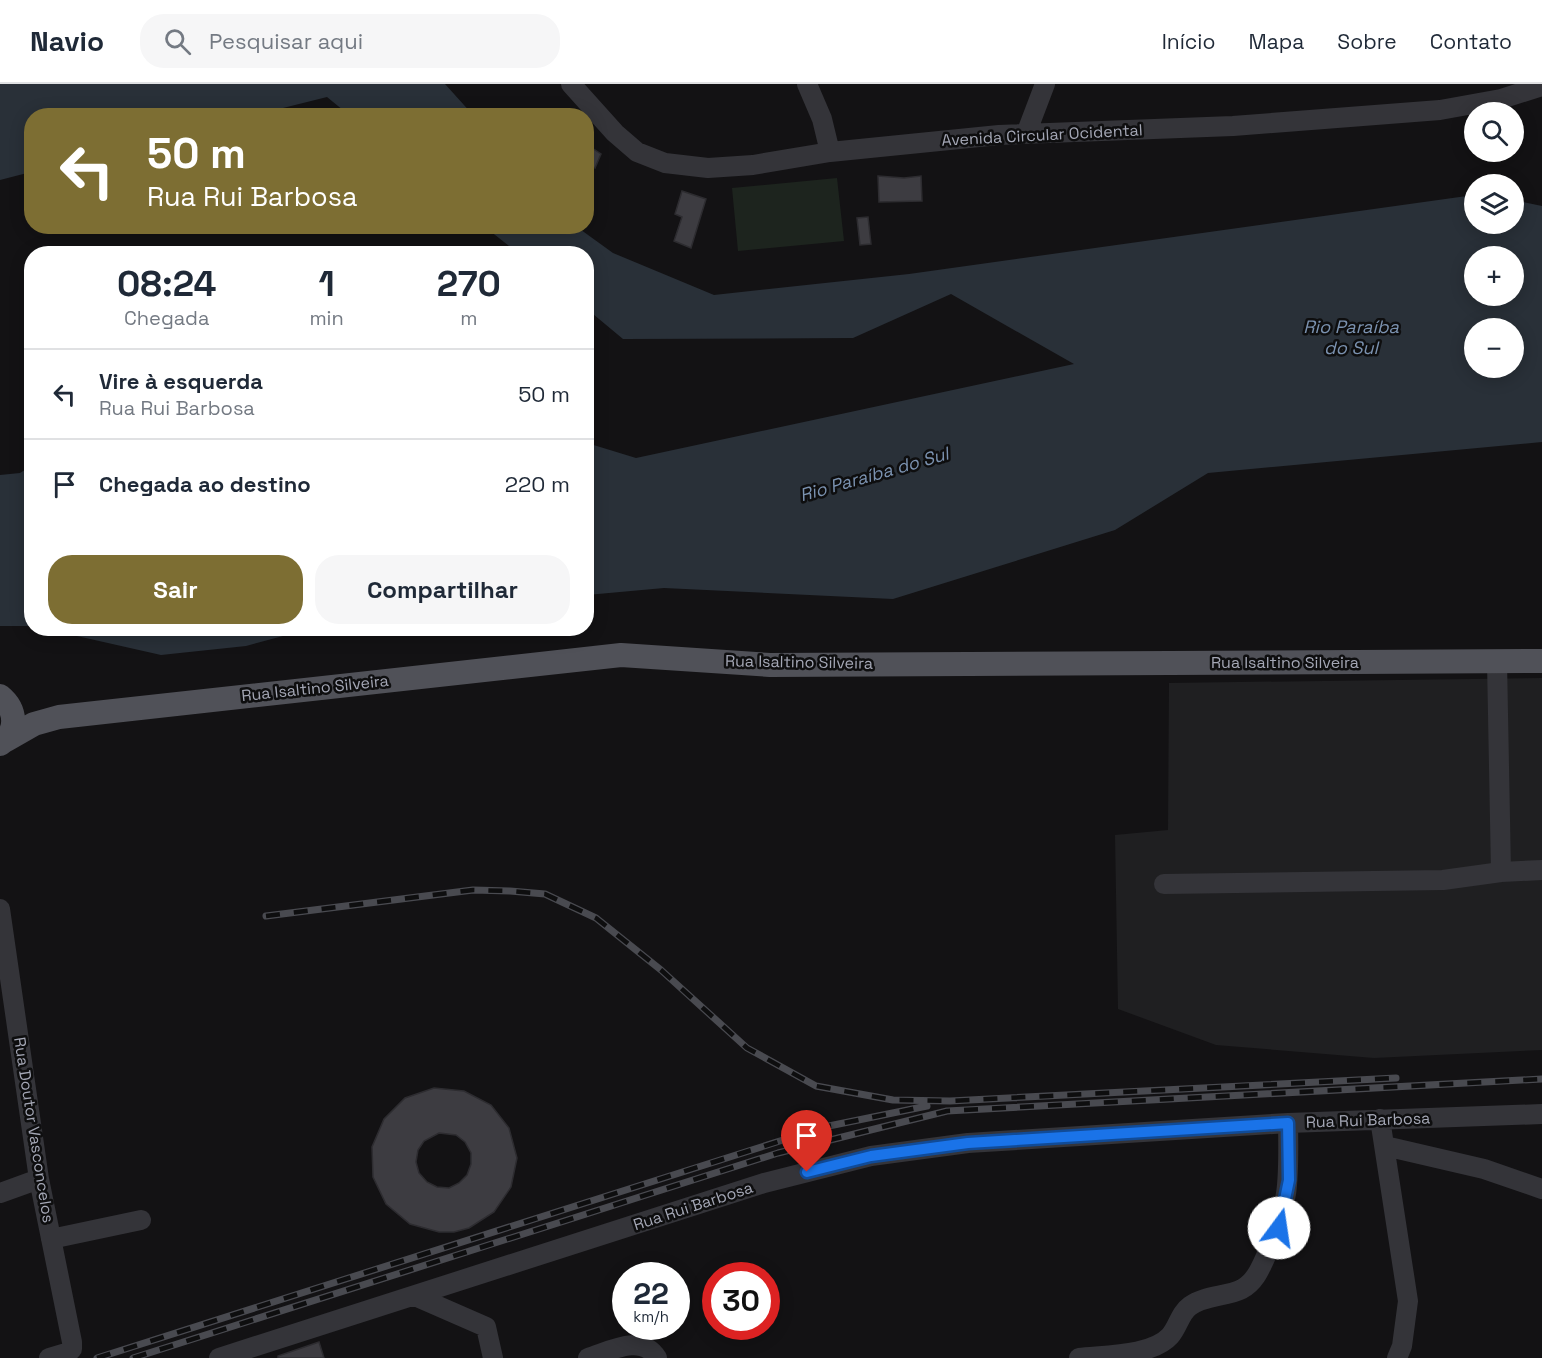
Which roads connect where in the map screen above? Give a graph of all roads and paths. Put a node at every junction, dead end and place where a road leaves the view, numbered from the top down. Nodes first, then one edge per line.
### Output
1 (571, 84) edge
2 (807, 84) edge
3 (1045, 84) edge
4 (1542, 86) edge
5 (592, 108) edge
6 (594, 110) edge
7 (1026, 134) junction
8 (830, 152) junction
9 (1497, 661) junction
10 (1542, 662) edge
11 (3, 699) edge
12 (59, 717) junction
13 (3, 742) edge
14 (1542, 870) edge
15 (1501, 872) junction
16 (1164, 884) dead end
17 (0, 909) edge
18 (3, 950) edge
19 (1542, 1114) edge
20 (1380, 1119) junction
21 (1288, 1123) junction
22 (1385, 1146) junction
23 (39, 1179) junction
24 (1542, 1189) edge
25 (0, 1193) edge
26 (141, 1220) dead end
27 (51, 1239) junction
28 (415, 1296) junction
29 (1116, 1356) edge
30 (49, 1358) edge
31 (219, 1358) edge
32 (493, 1358) edge
33 (588, 1358) edge
34 (657, 1358) edge
35 (1079, 1358) edge
36 (1396, 1358) edge

1 - 5 street, Avenida Circular Ocidental
2 - 8 street
3 - 7 street
4 - 7 street, Avenida Circular Ocidental
6 - 8 street, Avenida Circular Ocidental
7 - 8 street, Avenida Circular Ocidental
9 - 10 main road, Rua Isaltino Silveira
9 - 12 main road, Rua Isaltino Silveira
9 - 15 street
11 - 12 main road
11 - 13 main road
12 - 13 main road
14 - 15 street
15 - 16 street
17 - 18 street, Rua Doutor Vasconcelos
18 - 23 street, Rua Doutor Vasconcelos
19 - 20 street, Rua Rui Barbosa
20 - 21 street, Rua Rui Barbosa
20 - 22 street
21 - 28 street, Rua Rui Barbosa
21 - 29 street
22 - 24 street
22 - 36 street
23 - 25 street
23 - 27 street, Rua Doutor Vasconcelos
26 - 27 street
27 - 30 street, Rua Doutor Vasconcelos
28 - 31 street, Rua Rui Barbosa
28 - 32 street
29 - 35 street
33 - 34 street

